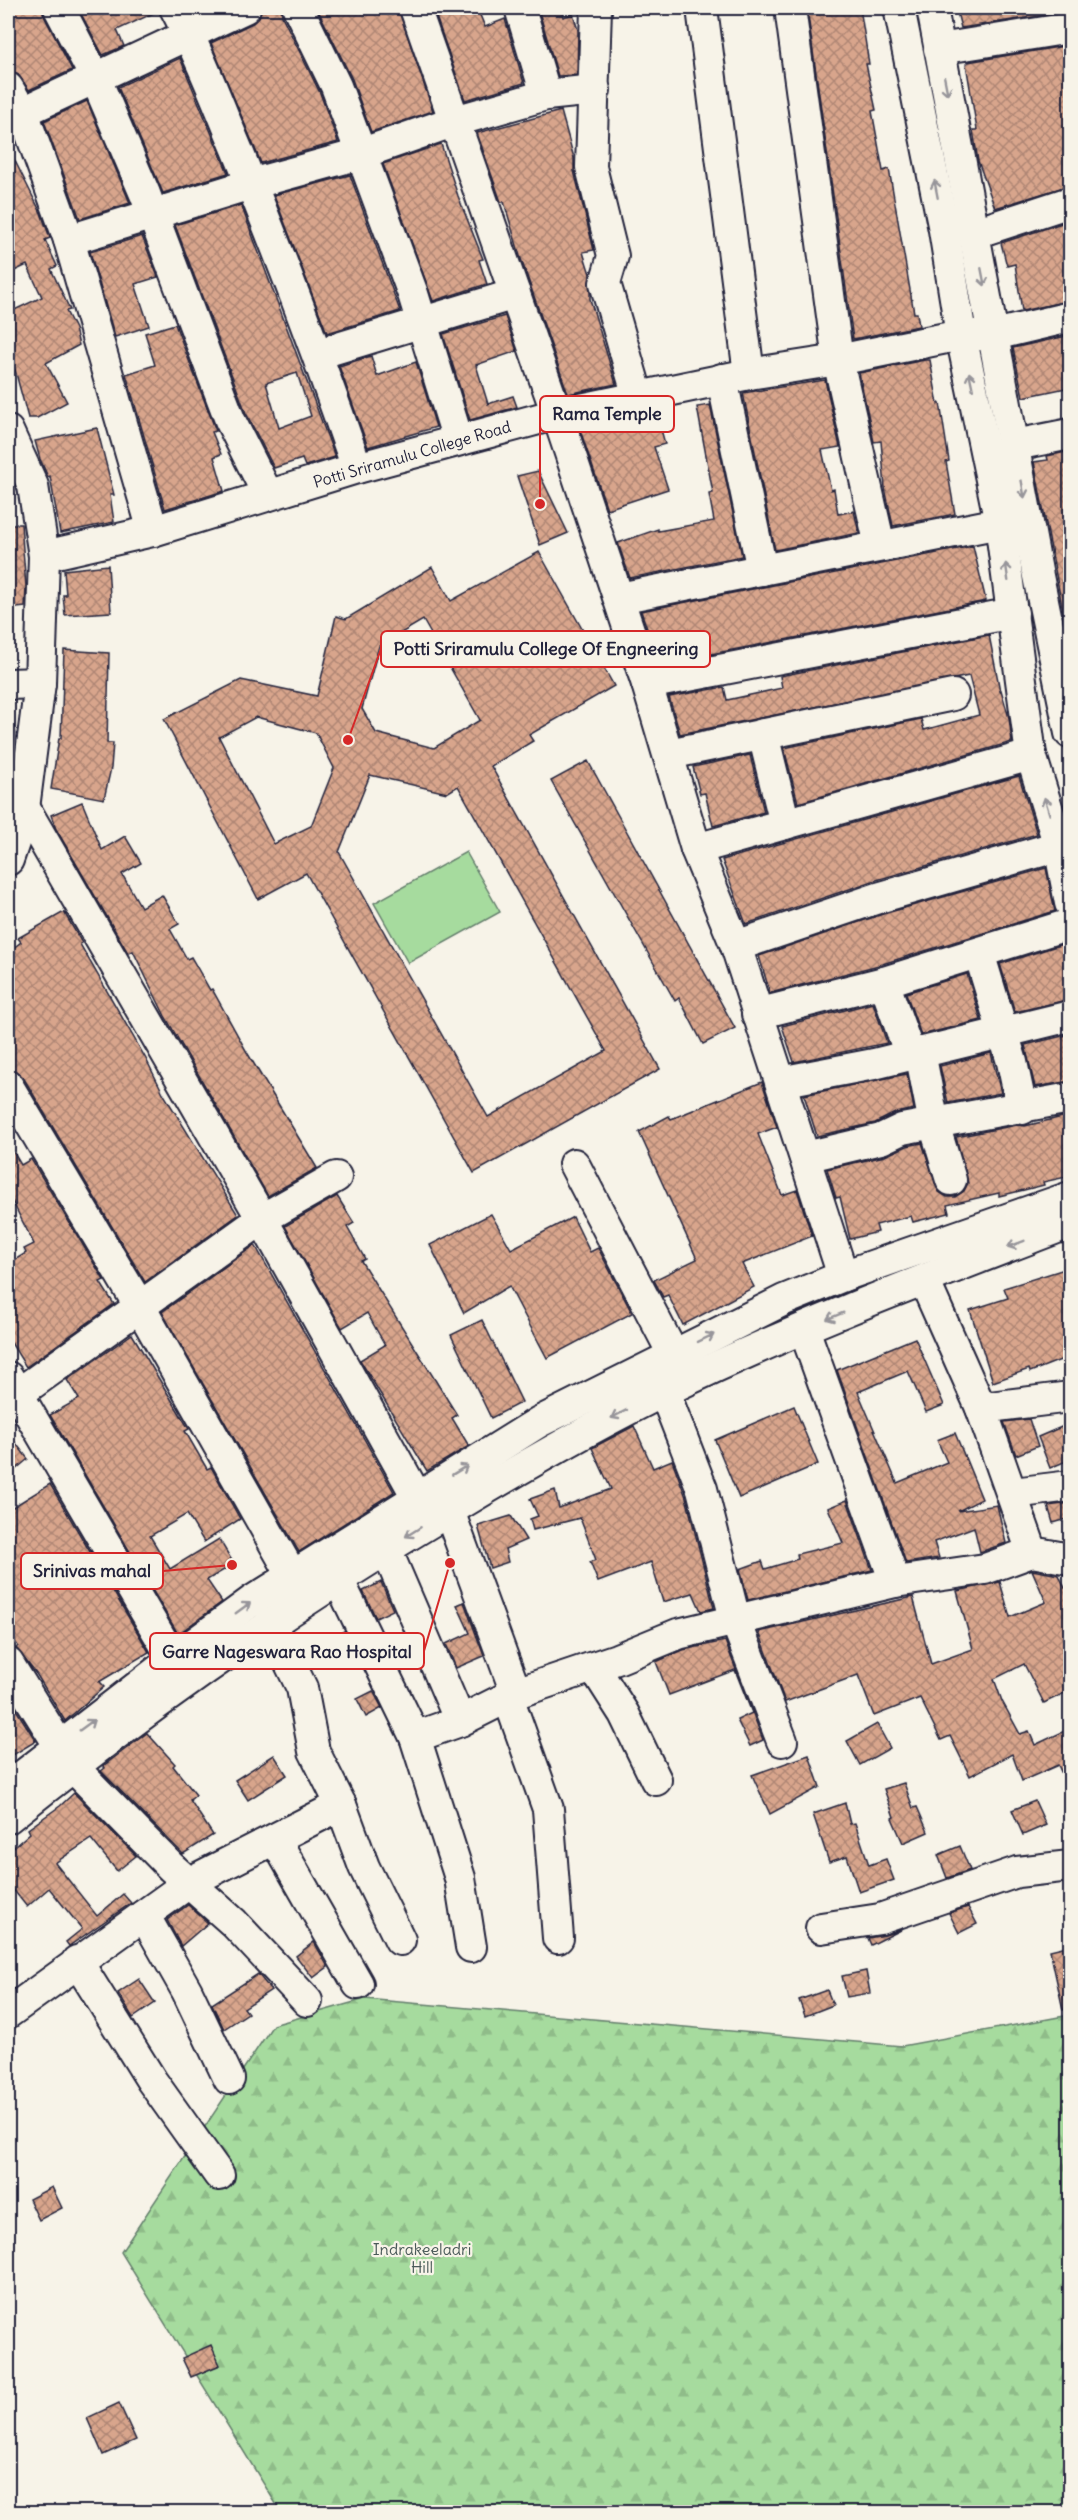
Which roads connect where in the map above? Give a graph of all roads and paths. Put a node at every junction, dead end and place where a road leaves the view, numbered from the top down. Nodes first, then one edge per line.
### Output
1 (59, 8) edge
2 (175, 8) edge
3 (245, 8) edge
4 (298, 8) edge
5 (415, 8) edge
6 (520, 8) edge
7 (596, 8) edge
8 (702, 8) edge
9 (790, 8) edge
10 (900, 8) edge
11 (932, 8) edge
12 (1071, 28) edge
13 (189, 34) junction
14 (939, 49) junction
15 (95, 77) junction
16 (595, 90) junction
17 (546, 95) junction
18 (12, 106) edge
19 (455, 121) junction
20 (360, 154) junction
21 (251, 184) junction
22 (1071, 202) edge
23 (153, 214) junction
24 (975, 233) junction
25 (69, 240) junction
26 (515, 294) junction
27 (1071, 317) edge
28 (422, 323) junction
29 (962, 335) junction
30 (994, 335) junction
31 (318, 354) junction
32 (838, 360) junction
33 (735, 376) junction
34 (638, 397) junction
35 (557, 414) junction
36 (8, 431) edge
37 (1071, 434) edge
38 (458, 440) junction
39 (1015, 445) junction
40 (357, 468) junction
41 (268, 495) junction
42 (1000, 524) junction
43 (153, 531) junction
44 (880, 546) junction
45 (44, 556) junction
46 (762, 570) junction
47 (619, 598) junction
48 (1013, 613) junction
49 (40, 683) junction
50 (8, 684) edge
51 (647, 684) junction
52 (952, 695) dead end
53 (1071, 733) edge
54 (763, 734) junction
55 (669, 754) junction
56 (1031, 755) junction
57 (24, 807) junction
58 (784, 824) junction
59 (1059, 846) junction
60 (696, 849) junction
61 (8, 860) edge
62 (1071, 903) edge
63 (1071, 924) edge
64 (736, 946) junction
65 (979, 953) junction
66 (885, 982) junction
67 (758, 1014) junction
68 (1071, 1016) edge
69 (1002, 1031) junction
70 (915, 1054) junction
71 (780, 1082) junction
72 (8, 1086) edge
73 (1071, 1098) edge
74 (1022, 1109) junction
75 (934, 1124) junction
76 (805, 1157) junction
77 (574, 1164) dead end
78 (336, 1177) dead end
79 (951, 1180) dead end
80 (1071, 1197) edge
81 (262, 1219) junction
82 (1071, 1223) edge
83 (843, 1276) junction
84 (924, 1280) junction
85 (140, 1307) junction
86 (804, 1329) junction
87 (673, 1354) junction
88 (11, 1390) edge
89 (664, 1391) junction
90 (1071, 1397) edge
91 (981, 1408) junction
92 (1071, 1486) edge
93 (1013, 1493) junction
94 (417, 1497) junction
95 (448, 1511) junction
96 (386, 1549) junction
97 (1032, 1552) junction
98 (1071, 1559) edge
99 (292, 1575) junction
100 (338, 1579) junction
101 (895, 1582) junction
102 (735, 1619) junction
103 (270, 1623) junction
104 (173, 1659) junction
105 (594, 1667) junction
106 (9, 1668) edge
107 (512, 1695) junction
108 (460, 1721) junction
109 (416, 1737) junction
110 (782, 1741) dead end
111 (65, 1756) junction
112 (656, 1780) dead end
113 (8, 1787) edge
114 (341, 1805) junction
115 (8, 1818) edge
116 (275, 1839) junction
117 (1071, 1866) edge
118 (190, 1882) junction
119 (144, 1915) junction
120 (821, 1928) dead end
121 (558, 1938) dead end
122 (400, 1940) dead end
123 (471, 1947) dead end
124 (77, 1961) junction
125 (358, 1984) dead end
126 (307, 2001) dead end
127 (8, 2013) edge
128 (229, 2079) dead end
129 (219, 2175) dead end

1 - 15 street
2 - 13 street
3 - 13 street
4 - 20 street
5 - 19 street
6 - 17 street
7 - 16 street
8 - 33 street
9 - 32 street
29 -> 10 street
11 - 14 street
12 - 14 street
13 - 15 street
13 - 21 street
14 -> 24 street
15 - 18 street
15 - 23 street
16 - 17 street
16 - 34 street
17 - 19 street
18 - 25 street
19 - 20 street
19 - 26 street
20 - 21 street
20 - 28 street
21 - 23 street
21 - 31 street
22 - 24 street
23 - 25 street
23 - 41 street
24 -> 30 street
25 - 43 street
26 - 28 street
26 - 35 street
27 - 30 street, Potti Sriramulu College Road
28 - 31 street
28 - 38 street
29 - 30 street, Potti Sriramulu College Road
29 - 32 street, Potti Sriramulu College Road
42 -> 29 street
30 - 39 street
31 - 40 street
32 - 33 street, Potti Sriramulu College Road
32 - 44 street
33 - 34 street, Potti Sriramulu College Road
33 - 46 street
34 - 35 street, Potti Sriramulu College Road
35 - 38 street, Potti Sriramulu College Road
35 - 47 street
36 - 45 street
37 - 39 street
38 - 40 street, Potti Sriramulu College Road
39 -> 53 street
40 - 41 street, Potti Sriramulu College Road
41 - 43 street, Potti Sriramulu College Road
42 - 44 street
48 -> 42 street
43 - 45 street, Potti Sriramulu College Road
44 - 46 street
45 - 49 street
46 - 47 street
47 - 51 street
48 - 51 street
48 - 56 street
49 - 50 street
49 - 57 street
51 - 55 street
52 - 54 street
54 - 55 street
54 - 58 street
55 - 60 street
56 - 58 street
59 -> 56 street
57 - 61 street
57 - 81 street
58 - 60 street
59 - 62 street
59 - 64 street
60 - 64 street
63 - 65 street
64 - 67 street
65 - 66 street
65 - 69 street
66 - 67 street
66 - 70 street
67 - 71 street
68 - 69 street
69 - 70 street
69 - 74 street
70 - 71 street
70 - 75 street
71 - 76 street
72 - 85 street
73 - 74 street
74 - 75 street
75 - 76 street
75 - 79 street
76 - 83 street
77 - 87 street
78 - 81 street
80 - 83 street
81 - 85 street
81 - 94 street
82 -> 84 street
87 -> 83 street
84 -> 86 street
84 - 91 street
85 - 88 street
85 - 99 street
86 - 89 street
86 - 101 street
94 -> 87 street
88 - 104 street
89 -> 95 street
89 - 102 street
90 - 91 street
91 - 93 street
92 - 93 street
93 - 97 street
94 - 99 street
95 -> 96 street
95 - 107 street
96 - 100 street
96 - 108 street
97 - 98 street
97 - 101 street
104 -> 99 street
100 - 103 street
100 - 109 street
101 - 102 street
102 - 105 street
102 - 110 street
103 - 111 street
103 - 114 street
111 -> 104 street
105 - 107 street
105 - 112 street
106 - 111 street
107 - 108 street
107 - 121 street
108 - 109 street
109 - 123 street
111 - 113 street
111 - 115 street
111 - 118 street
114 - 116 street
114 - 122 street
116 - 118 street
116 - 125 street
117 - 120 street
118 - 119 street
118 - 126 street
119 - 124 street
119 - 128 street
124 - 127 street
124 - 129 street

